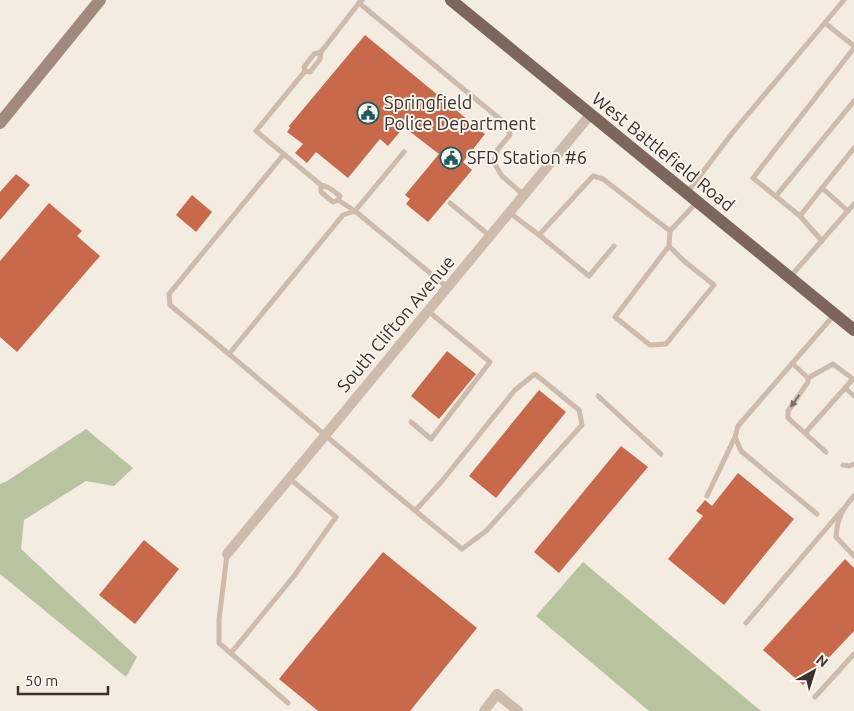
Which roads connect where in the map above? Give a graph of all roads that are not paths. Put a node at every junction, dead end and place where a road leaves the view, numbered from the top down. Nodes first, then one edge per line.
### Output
1 (100, 0) edge
2 (451, 0) edge
3 (844, 0) edge
4 (361, 2) edge
5 (825, 23) junction
6 (854, 47) edge
7 (854, 101) edge
8 (590, 115) junction
9 (0, 123) edge
10 (854, 148) edge
11 (404, 152) dead end
12 (284, 154) junction
13 (320, 185) junction
14 (822, 188) junction
15 (687, 193) junction
16 (524, 195) junction
17 (776, 196) junction
18 (338, 200) junction
19 (697, 202) junction
20 (450, 203) dead end
21 (854, 204) edge
22 (848, 211) junction
23 (355, 212) junction
24 (510, 213) junction
25 (800, 216) junction
26 (670, 231) junction
27 (539, 235) junction
28 (490, 236) junction
29 (822, 241) junction
30 (614, 246) dead end
31 (669, 246) junction
32 (790, 278) junction
33 (448, 287) junction
34 (428, 311) junction
35 (834, 314) junction
36 (854, 330) edge
37 (229, 354) junction
38 (792, 364) junction
39 (808, 378) junction
40 (845, 388) junction
41 (598, 396) dead end
42 (854, 396) edge
43 (411, 422) dead end
44 (805, 433) junction
45 (325, 435) junction
46 (735, 437) junction
47 (826, 452) dead end
48 (661, 454) dead end
49 (854, 464) edge
50 (843, 465) dead end
51 (290, 478) junction
52 (707, 496) dead end
53 (854, 496) edge
54 (842, 510) junction
55 (415, 511) junction
56 (817, 514) dead end
57 (227, 554) joint
58 (854, 556) edge
59 (746, 623) dead end
60 (231, 653) junction
61 (854, 654) edge
62 (815, 696) dead end
63 (288, 703) dead end
64 (484, 711) edge
65 (518, 711) edge

1 - 9 main road
2 - 8 main road, West Battlefield Road
3 - 5 lane
4 - 12 lane
4 - 16 lane
5 - 6 lane
5 - 15 lane
6 - 17 lane
7 - 17 lane
8 - 15 main road, West Battlefield Road
8 - 16 street, South Clifton Avenue
10 - 14 lane
11 - 23 lane
12 - 13 lane
12 - 37 lane
13 - 18 lane
13 - 18 lane
14 - 22 lane
14 - 25 lane
15 - 19 main road, West Battlefield Road
16 - 24 street, South Clifton Avenue
17 - 25 lane
18 - 23 lane
19 - 26 lane
19 - 32 main road, West Battlefield Road
20 - 28 lane
21 - 22 lane
22 - 29 lane
23 - 33 lane
23 - 37 lane
24 - 27 lane
24 - 28 street, South Clifton Avenue
25 - 29 lane
26 - 27 lane
26 - 31 lane
27 - 30 lane
28 - 33 street, South Clifton Avenue
29 - 32 lane
31 - 31 lane
32 - 35 main road, West Battlefield Road
33 - 34 street, South Clifton Avenue
34 - 43 lane
34 - 45 street, South Clifton Avenue
35 - 36 main road, West Battlefield Road
35 - 38 lane
37 - 45 lane
38 - 39 lane
38 - 46 lane
39 - 40 lane
39 -> 44 lane
40 - 42 lane
40 - 44 lane
41 - 48 lane
44 - 47 lane
45 - 51 street, South Clifton Avenue
45 - 55 lane
46 - 52 lane
46 - 56 lane
49 - 50 lane
51 - 57 street, South Clifton Avenue
51 - 60 lane
53 - 54 lane
54 - 58 lane
54 - 59 lane
55 - 55 lane
57 - 60 lane
60 - 63 lane
61 - 62 lane
64 - 65 street

